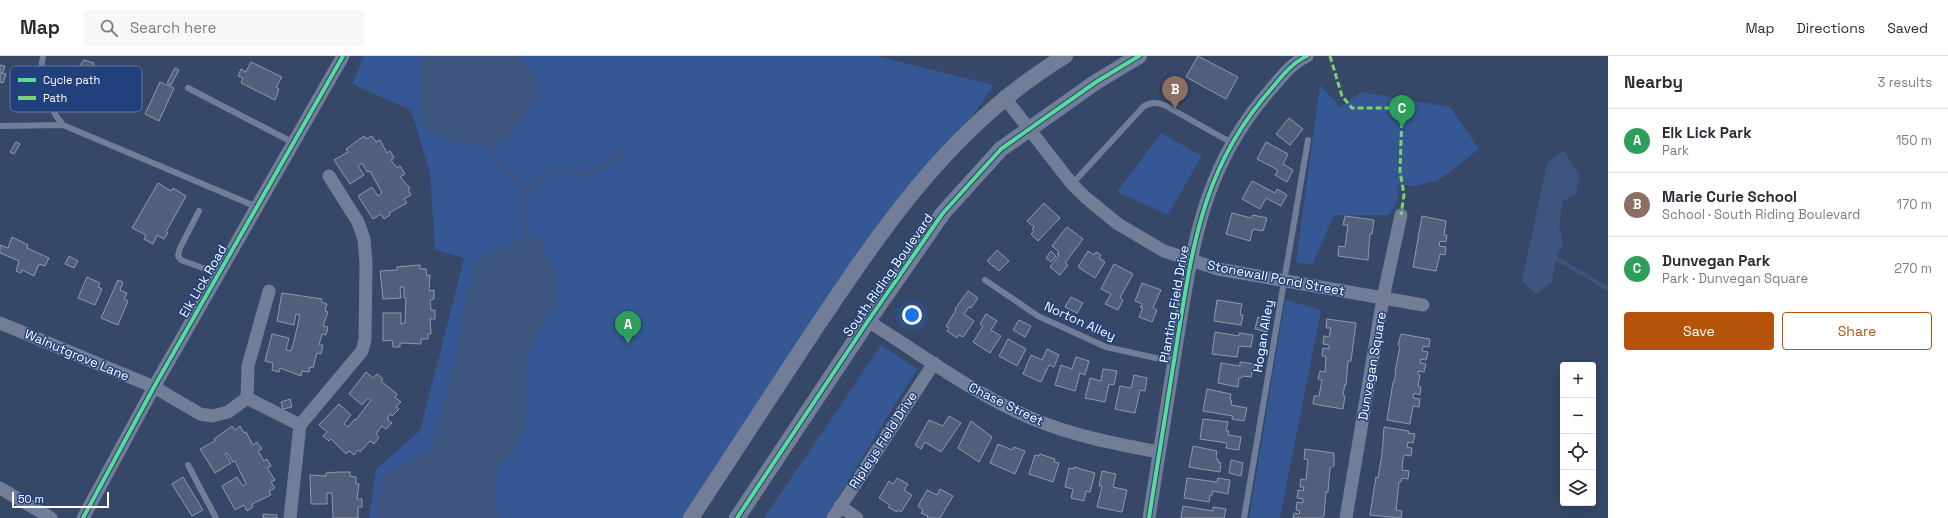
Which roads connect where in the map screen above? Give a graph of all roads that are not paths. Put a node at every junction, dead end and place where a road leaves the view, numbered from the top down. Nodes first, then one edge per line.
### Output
1 (343, 56) edge
2 (1065, 56) edge
3 (1139, 56) edge
4 (1307, 56) edge
5 (43, 57) dead end
6 (40, 66) edge
7 (188, 88) dead end
8 (1004, 97) junction
9 (53, 112) edge
10 (63, 125) junction
11 (0, 126) edge
12 (1030, 128) junction
13 (1308, 140) dead end
14 (294, 143) junction
15 (1232, 143) junction
16 (329, 176) dead end
17 (1072, 184) junction
18 (257, 207) junction
19 (198, 211) dead end
20 (1401, 215) dead end
21 (1191, 261) junction
22 (219, 274) junction
23 (985, 280) dead end
24 (1284, 281) junction
25 (269, 291) dead end
26 (1383, 298) junction
27 (1423, 304) dead end
28 (868, 321) junction
29 (0, 323) edge
30 (1174, 362) junction
31 (934, 363) junction
32 (154, 387) junction
33 (248, 398) junction
34 (300, 425) junction
35 (1160, 452) junction
36 (188, 464) dead end
37 (0, 488) edge
38 (840, 506) junction
39 (51, 518) edge
40 (83, 518) edge
41 (216, 518) edge
42 (290, 518) edge
43 (691, 518) edge
44 (737, 518) edge
45 (833, 518) edge
46 (857, 518) edge
47 (1149, 518) edge
48 (1244, 518) edge
49 (1346, 518) edge

1 - 14 street, Elk Lick Road
2 - 8 street
3 - 12 street, South Riding Boulevard
4 - 15 street, Planting Field Drive
5 - 6 lane
7 - 14 lane
8 - 12 street, Stonewall Pond Street
8 - 43 street
9 - 10 lane
10 - 11 lane
10 - 18 lane
12 - 17 street, Stonewall Pond Street
12 - 28 street, South Riding Boulevard
13 - 24 lane, Hogan Alley
14 - 18 street, Elk Lick Road
15 - 17 lane
15 - 21 street, Planting Field Drive
16 - 34 street
17 - 21 street, Stonewall Pond Street
18 - 22 street, Elk Lick Road
19 - 22 lane
20 - 26 street, Dunvegan Square
21 - 24 street, Stonewall Pond Street
21 - 30 street, Planting Field Drive
22 - 32 street, Elk Lick Road
23 - 30 lane, Norton Alley
24 - 26 street, Stonewall Pond Street
24 - 48 lane, Hogan Alley
25 - 33 street
26 - 27 street, Stonewall Pond Street
26 - 49 street, Dunvegan Square
28 - 31 street, Chase Street
28 - 44 street, South Riding Boulevard
29 - 32 street, Walnutgrove Lane
30 - 35 street, Planting Field Drive
31 - 35 street, Chase Street
31 - 38 street, Ripleys Field Drive
32 - 33 street, Walnutgrove Lane
32 - 40 street, Elk Lick Road
33 - 34 street
34 - 42 street
35 - 47 street, Planting Field Drive
36 - 41 lane
37 - 39 street
38 - 45 street, Ripleys Field Drive
38 - 46 street

